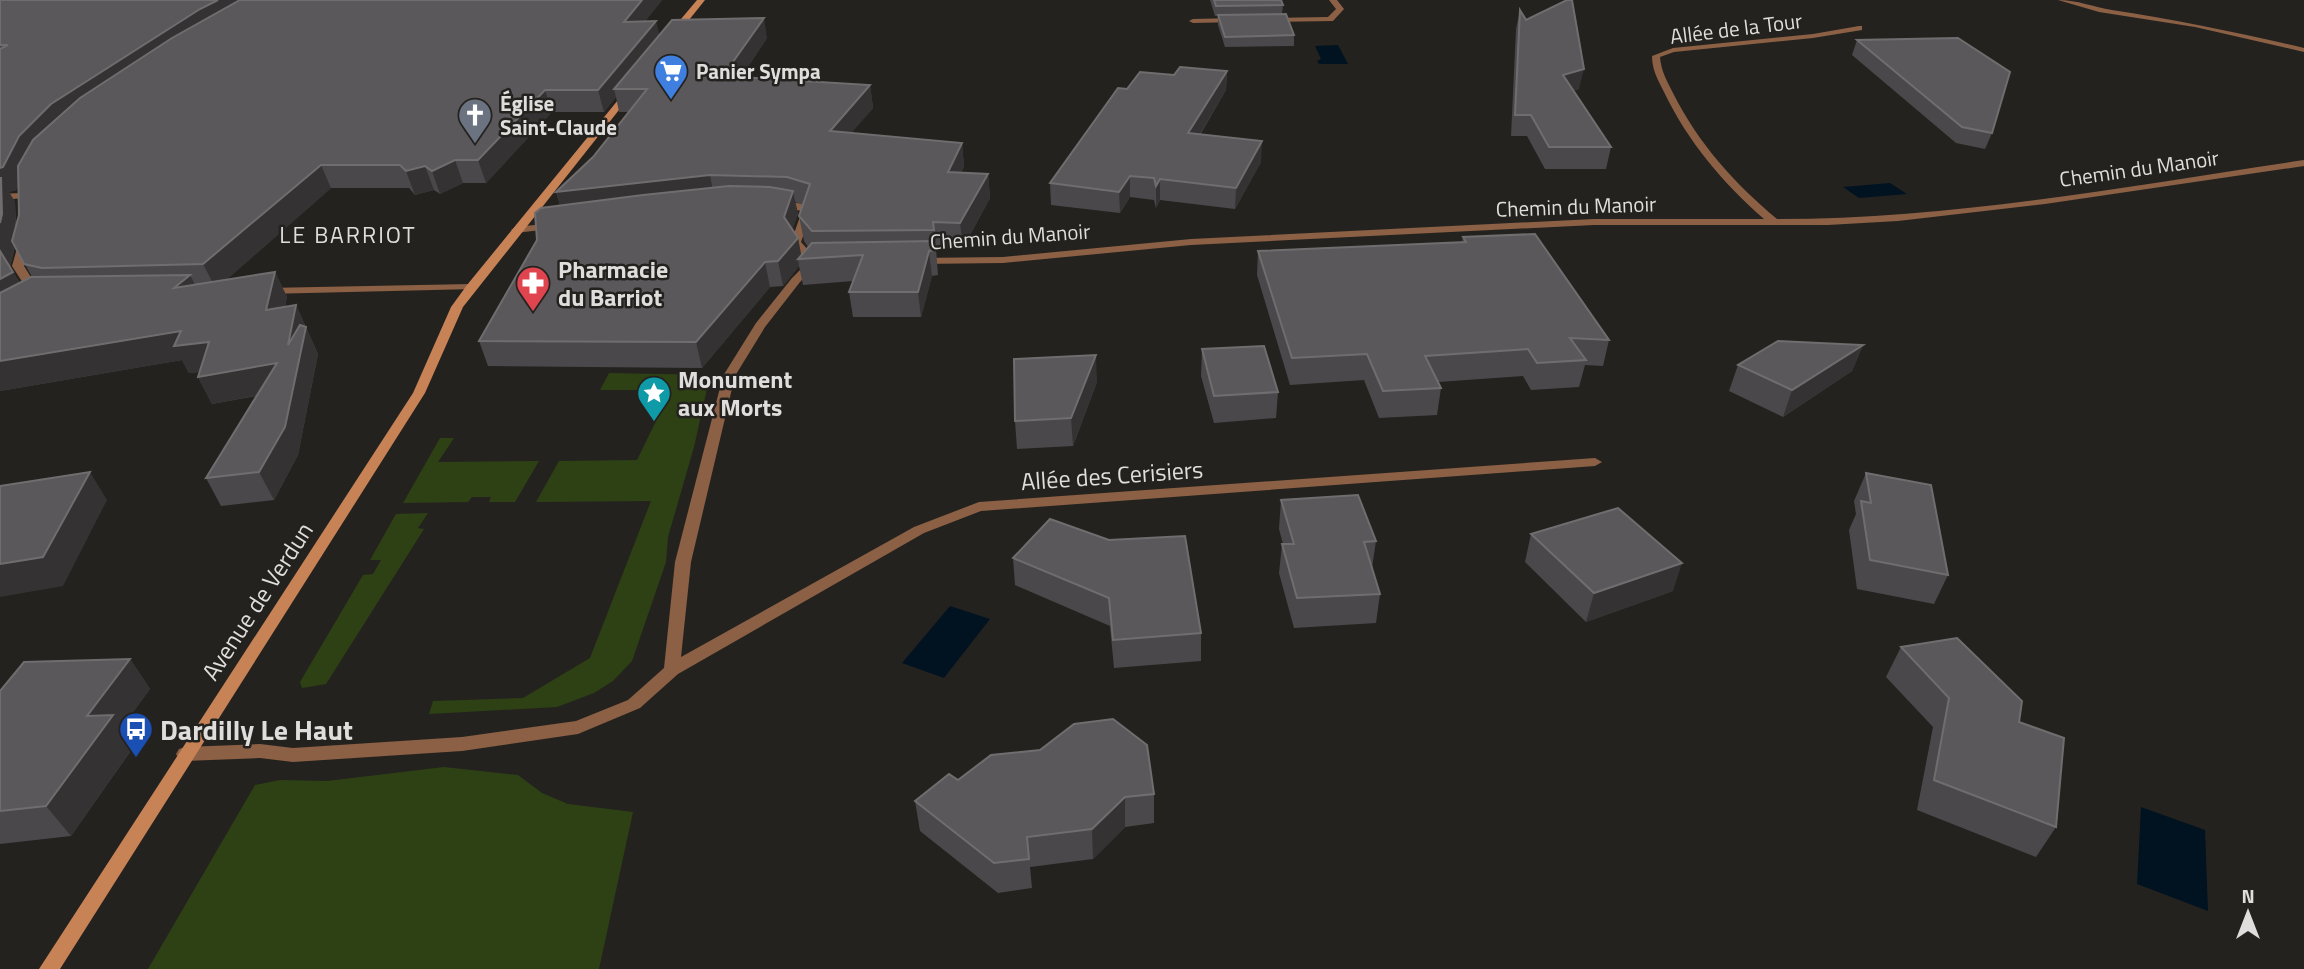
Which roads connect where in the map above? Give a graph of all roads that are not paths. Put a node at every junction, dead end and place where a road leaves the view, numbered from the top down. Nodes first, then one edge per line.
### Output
1 (701, 0) edge
2 (1333, 0) edge
3 (2063, 0) edge
4 (1248, 20) edge
5 (1262, 20) edge
6 (1194, 21) dead end
7 (1859, 28) dead end
8 (666, 43) edge
9 (2304, 50) edge
10 (634, 86) edge
11 (2304, 163) edge
12 (0, 197) edge
13 (763, 204) edge
14 (19, 211) edge
15 (1774, 222) junction
16 (22, 224) edge
17 (568, 224) edge
18 (516, 230) junction
19 (907, 262) edge
20 (471, 287) junction
21 (250, 291) edge
22 (42, 297) junction
23 (56, 299) edge
24 (23, 307) edge
25 (1595, 462) dead end
26 (672, 670) junction
27 (185, 754) junction
28 (49, 969) edge

1 - 8 street
2 - 5 street
3 - 9 street
4 - 6 street
7 - 15 street, Allée de la Tour
10 - 18 street, Avenue de Verdun
11 - 15 street, Chemin du Manoir
12 - 14 street
13 - 26 street
15 - 19 street, Chemin du Manoir
16 - 22 street
17 - 18 street
18 - 20 street, Avenue de Verdun
20 - 21 street
20 - 27 street, Avenue de Verdun
22 - 23 street
22 - 24 street
25 - 26 street, Allée des Cerisiers
26 - 27 street, Allée des Cerisiers
27 - 28 street, Avenue de Verdun

